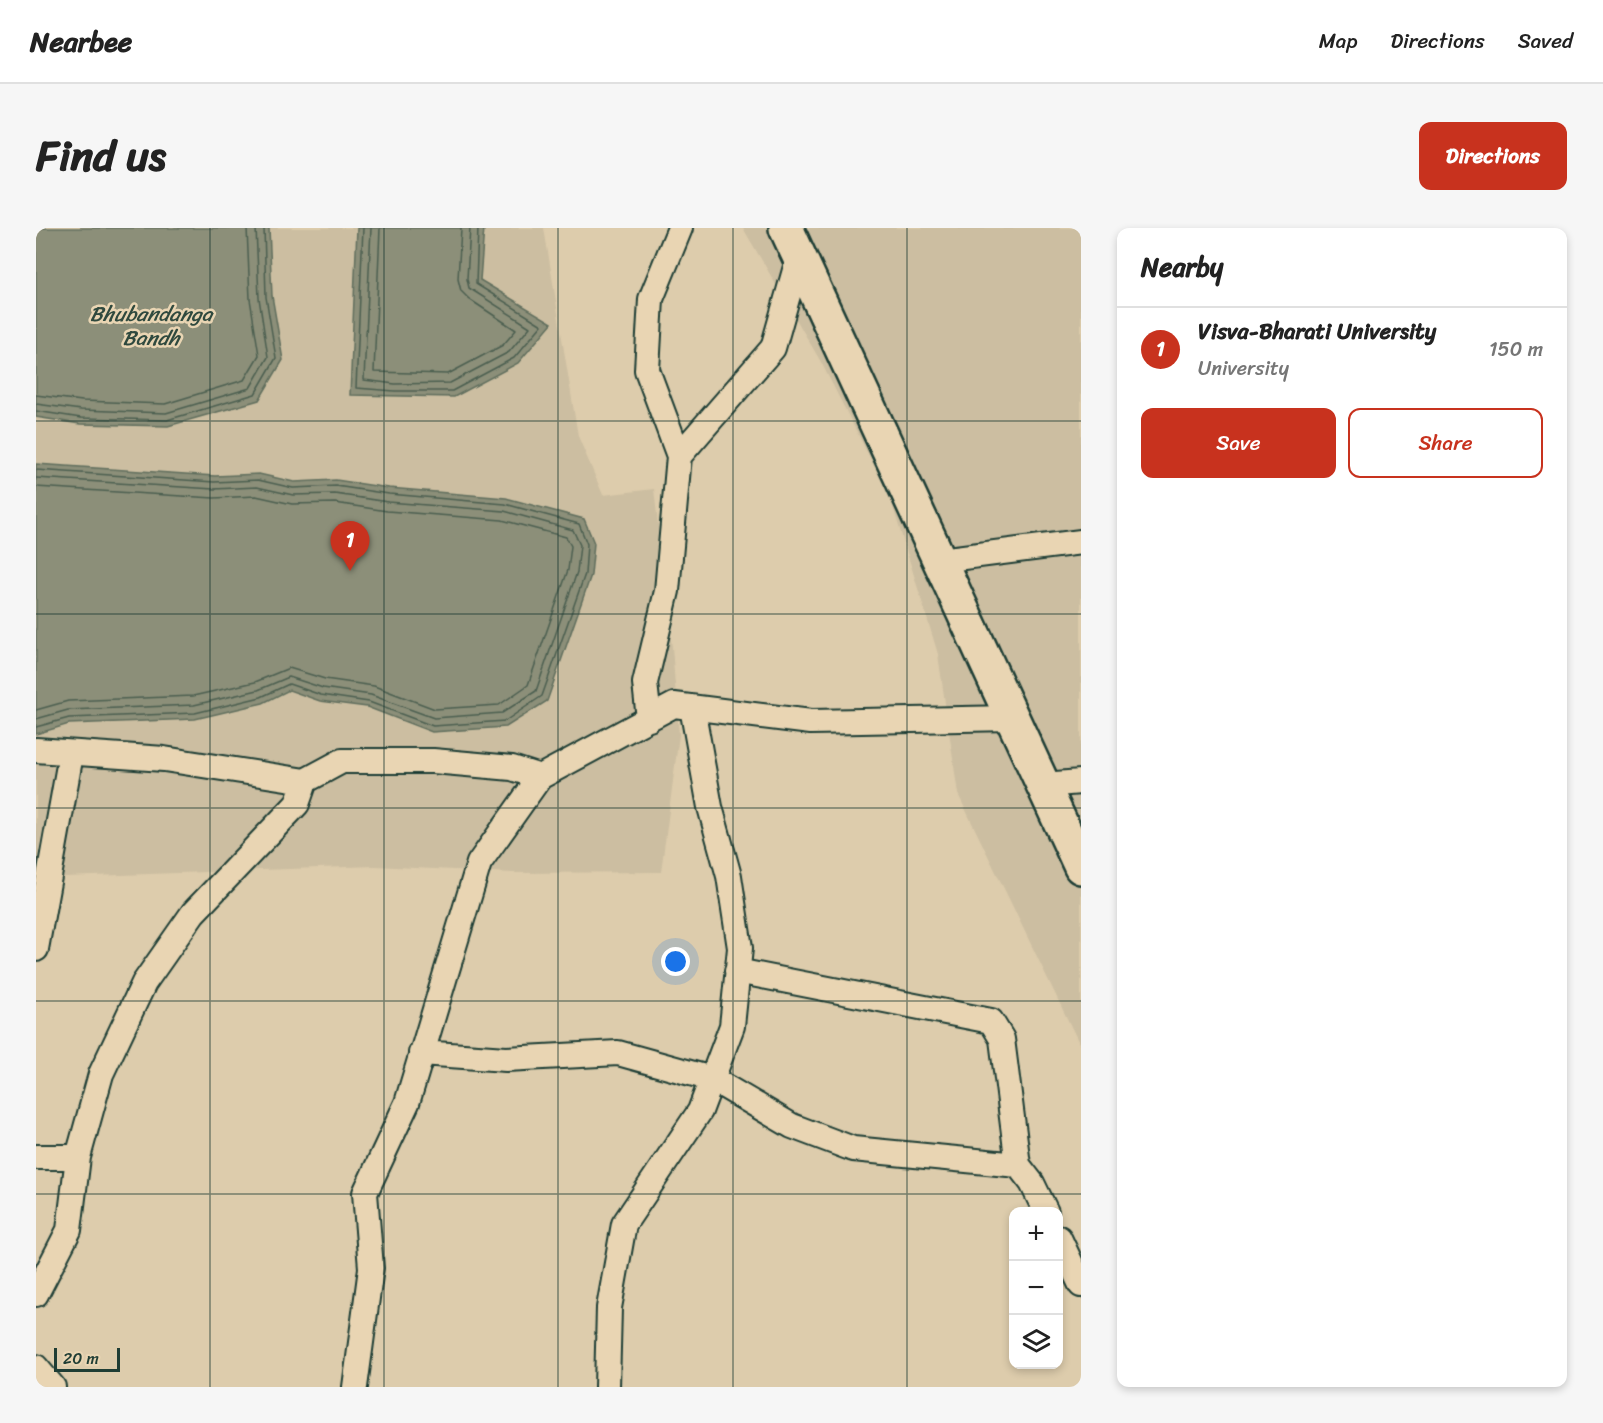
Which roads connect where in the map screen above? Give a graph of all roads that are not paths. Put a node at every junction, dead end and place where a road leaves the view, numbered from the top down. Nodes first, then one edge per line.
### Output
1 (680, 228) edge
2 (793, 242) edge
3 (679, 456) junction
4 (1081, 542) edge
5 (940, 560) junction
6 (692, 707) junction
7 (1012, 718) junction
8 (649, 719) junction
9 (36, 750) edge
10 (71, 754) junction
11 (540, 777) junction
12 (305, 781) junction
13 (1081, 782) edge
14 (1043, 785) junction
15 (1081, 867) edge
16 (36, 949) edge
17 (737, 970) junction
18 (421, 1053) junction
19 (712, 1079) junction
20 (36, 1157) edge
21 (78, 1157) junction
22 (1018, 1165) junction
23 (1044, 1207) edge
24 (1063, 1247) edge
25 (1081, 1285) edge
26 (36, 1294) edge
27 (36, 1367) edge
28 (53, 1387) edge
29 (355, 1387) edge
30 (607, 1387) edge

1 - 3 street
2 - 3 street
2 - 5 main road
3 - 8 street
4 - 5 street
5 - 7 main road
6 - 7 street
6 - 8 street
6 - 17 street
7 - 14 main road
8 - 11 street
9 - 10 street
10 - 12 street
10 - 16 street
11 - 12 street
11 - 18 street
12 - 21 street
13 - 14 street
14 - 15 main road
17 - 19 street
17 - 22 street
18 - 19 street
18 - 29 street
19 - 22 street
19 - 30 street
20 - 21 street
21 - 26 street
22 - 23 street
24 - 25 street
27 - 28 street

